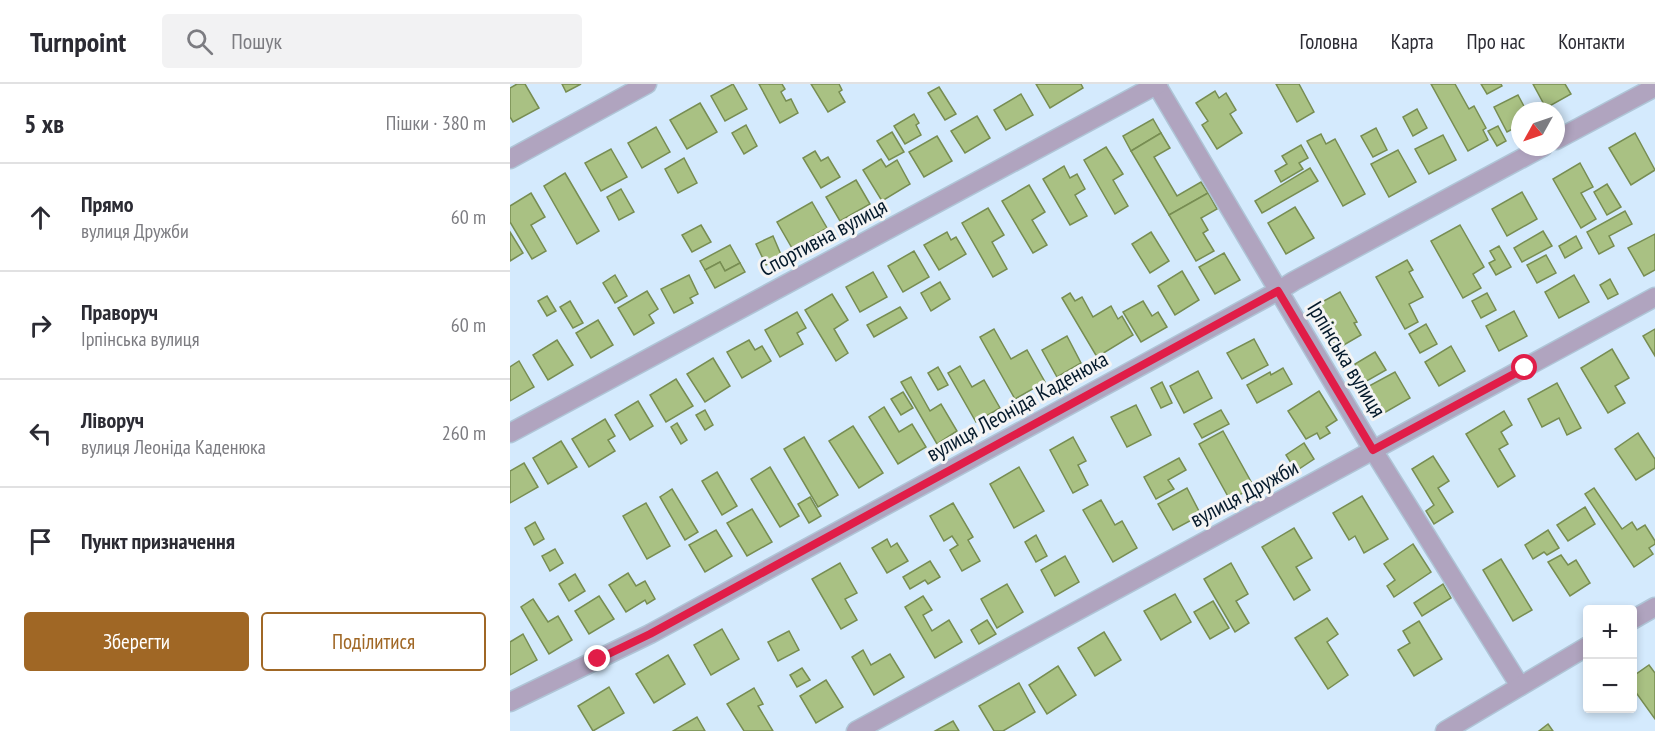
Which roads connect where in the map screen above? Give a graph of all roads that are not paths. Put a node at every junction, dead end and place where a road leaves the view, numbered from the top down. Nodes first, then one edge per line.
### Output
1 (647, 84) edge
2 (1157, 84) edge
3 (1655, 87) edge
4 (1565, 135) edge
5 (1526, 156) edge
6 (510, 159) edge
7 (1278, 291) junction
8 (1655, 297) edge
9 (510, 433) edge
10 (1373, 450) junction
11 (1655, 607) edge
12 (1637, 617) edge
13 (1583, 648) edge
14 (1520, 686) junction
15 (510, 702) edge
16 (856, 731) edge
17 (1445, 731) edge

1 - 6 street
2 - 7 street, Ірпінська вулиця
2 - 9 street, Спортивна вулиця
3 - 4 street
5 - 7 street, вулиця Леоніда Каденюка
7 - 10 street, Ірпінська вулиця
7 - 15 street, вулиця Леоніда Каденюка
8 - 10 street, вулиця Дружби
10 - 14 street, Ірпінська вулиця
10 - 16 street, вулиця Дружби
11 - 12 street
13 - 14 street
14 - 17 street

